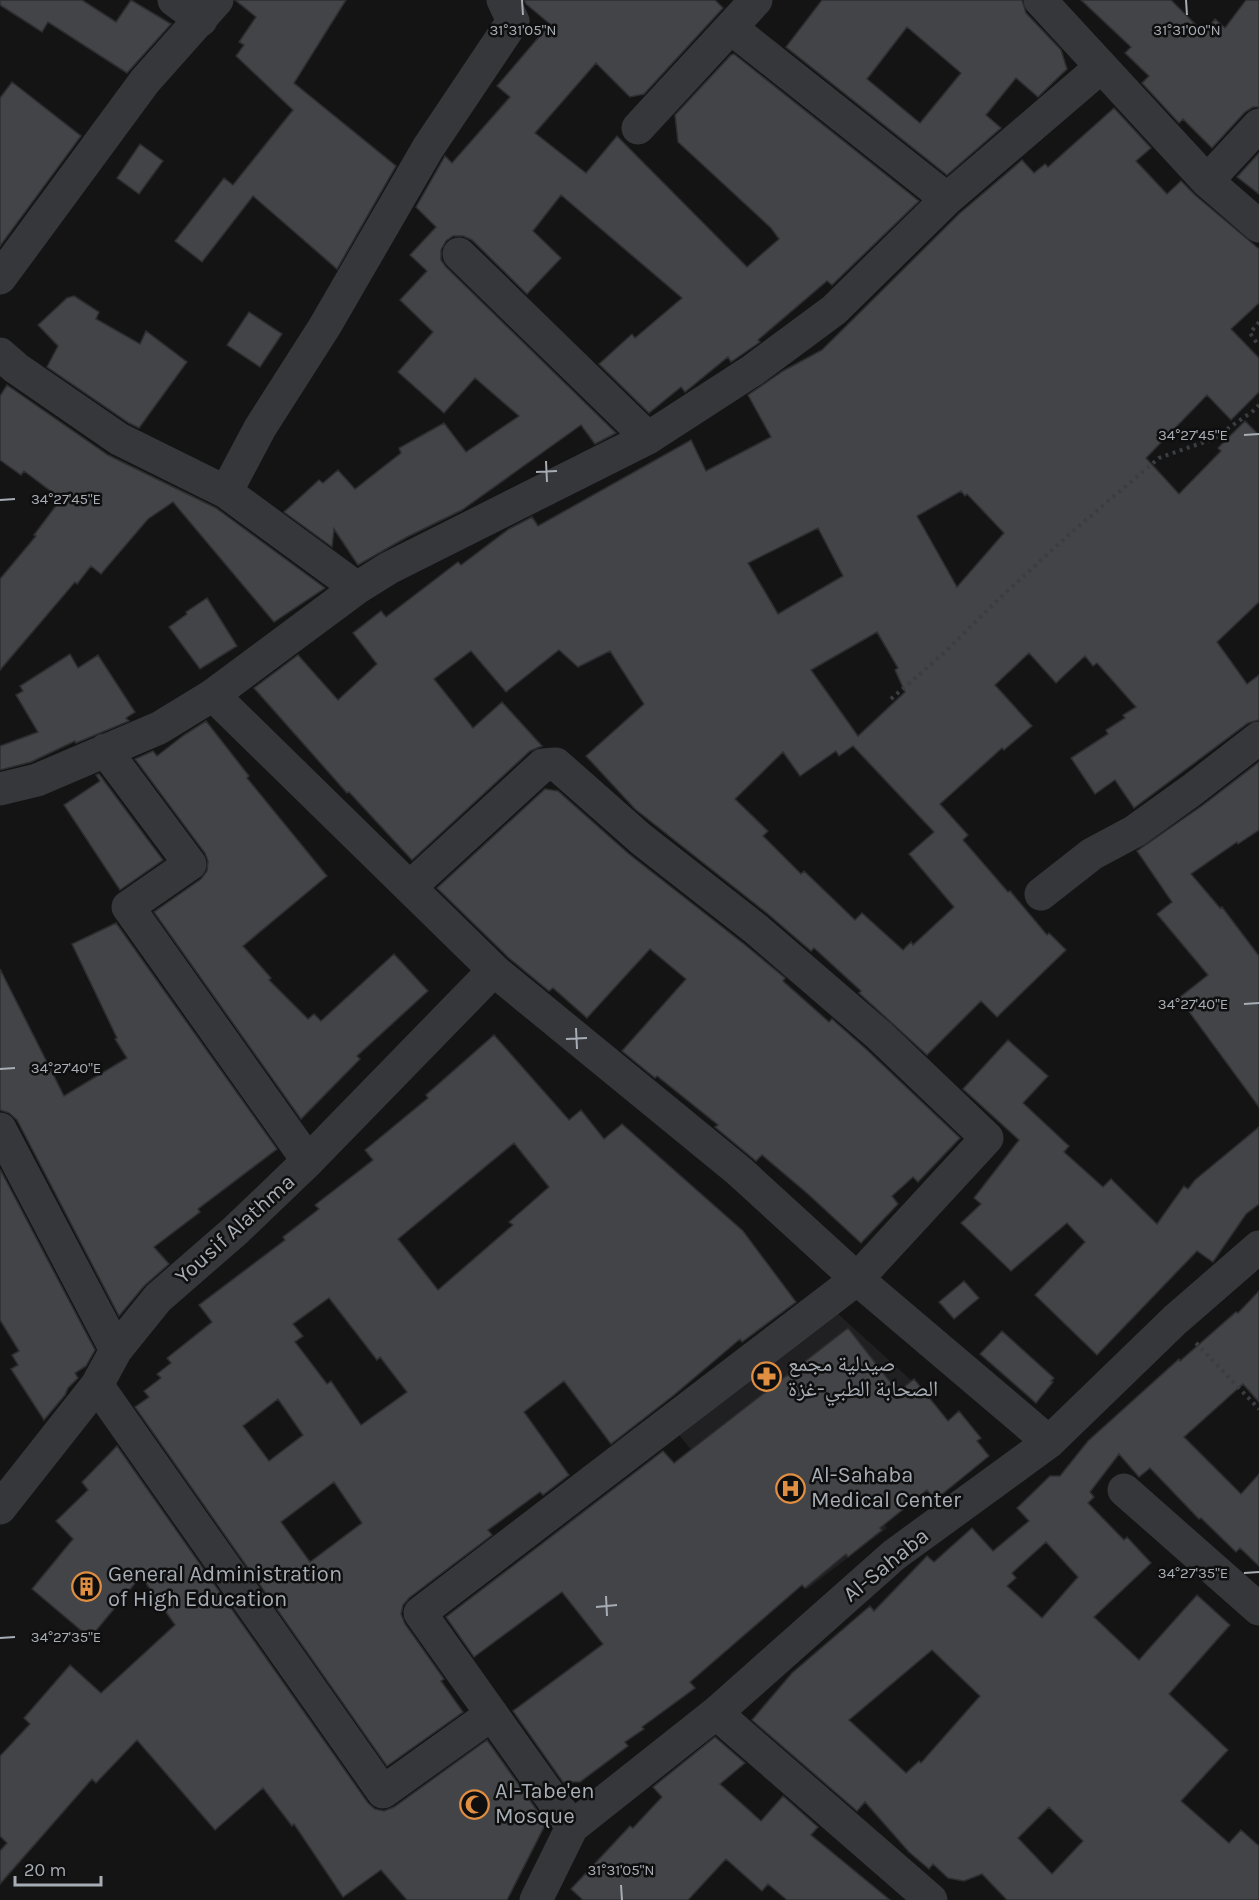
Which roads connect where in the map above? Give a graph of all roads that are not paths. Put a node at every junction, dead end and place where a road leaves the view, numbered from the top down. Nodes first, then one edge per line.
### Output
1 (174, 0) edge
2 (503, 0) edge
3 (756, 0) edge
4 (1040, 0) edge
5 (209, 10) edge
6 (731, 28) junction
7 (1101, 66) junction
8 (1259, 125) edge
9 (638, 128) dead end
10 (1207, 181) junction
11 (947, 199) junction
12 (1259, 226) edge
13 (459, 254) dead end
14 (0, 278) edge
15 (0, 354) edge
16 (648, 438) junction
17 (226, 492) junction
18 (357, 588) junction
19 (213, 695) junction
20 (1259, 738) edge
21 (105, 750) junction
22 (0, 789) edge
23 (410, 887) junction
24 (1041, 894) dead end
25 (494, 970) junction
26 (0, 1129) edge
27 (308, 1161) junction
28 (1259, 1247) edge
29 (857, 1279) junction
30 (116, 1350) junction
31 (97, 1384) junction
32 (1049, 1442) junction
33 (1124, 1491) dead end
34 (0, 1508) edge
35 (1259, 1609) edge
36 (716, 1713) junction
37 (492, 1714) junction
38 (572, 1827) junction
39 (536, 1900) edge
40 (932, 1900) edge

1 - 5 street
2 - 17 street
3 - 6 street
4 - 7 street
5 - 14 street
6 - 9 street
6 - 11 street
7 - 10 street
7 - 11 street
8 - 10 street
10 - 12 street
11 - 16 street
13 - 16 street
15 - 17 street
16 - 18 street
17 - 18 street
18 - 19 street
19 - 21 street
19 - 23 street
20 - 24 street
21 - 22 street
21 - 27 street
23 - 25 street
23 - 29 street
25 - 27 street, Yousif Alathma
25 - 29 street
26 - 30 street
27 - 30 street, Yousif Alathma
28 - 32 street, Al-Sahaba
29 - 32 street
29 - 37 street
30 - 31 street, Yousif Alathma
31 - 34 street, Yousif Alathma
31 - 37 street
32 - 36 street, Al-Sahaba
33 - 35 street
36 - 38 street, Al-Sahaba
36 - 40 street
37 - 38 street
38 - 39 street, Al-Sahaba

